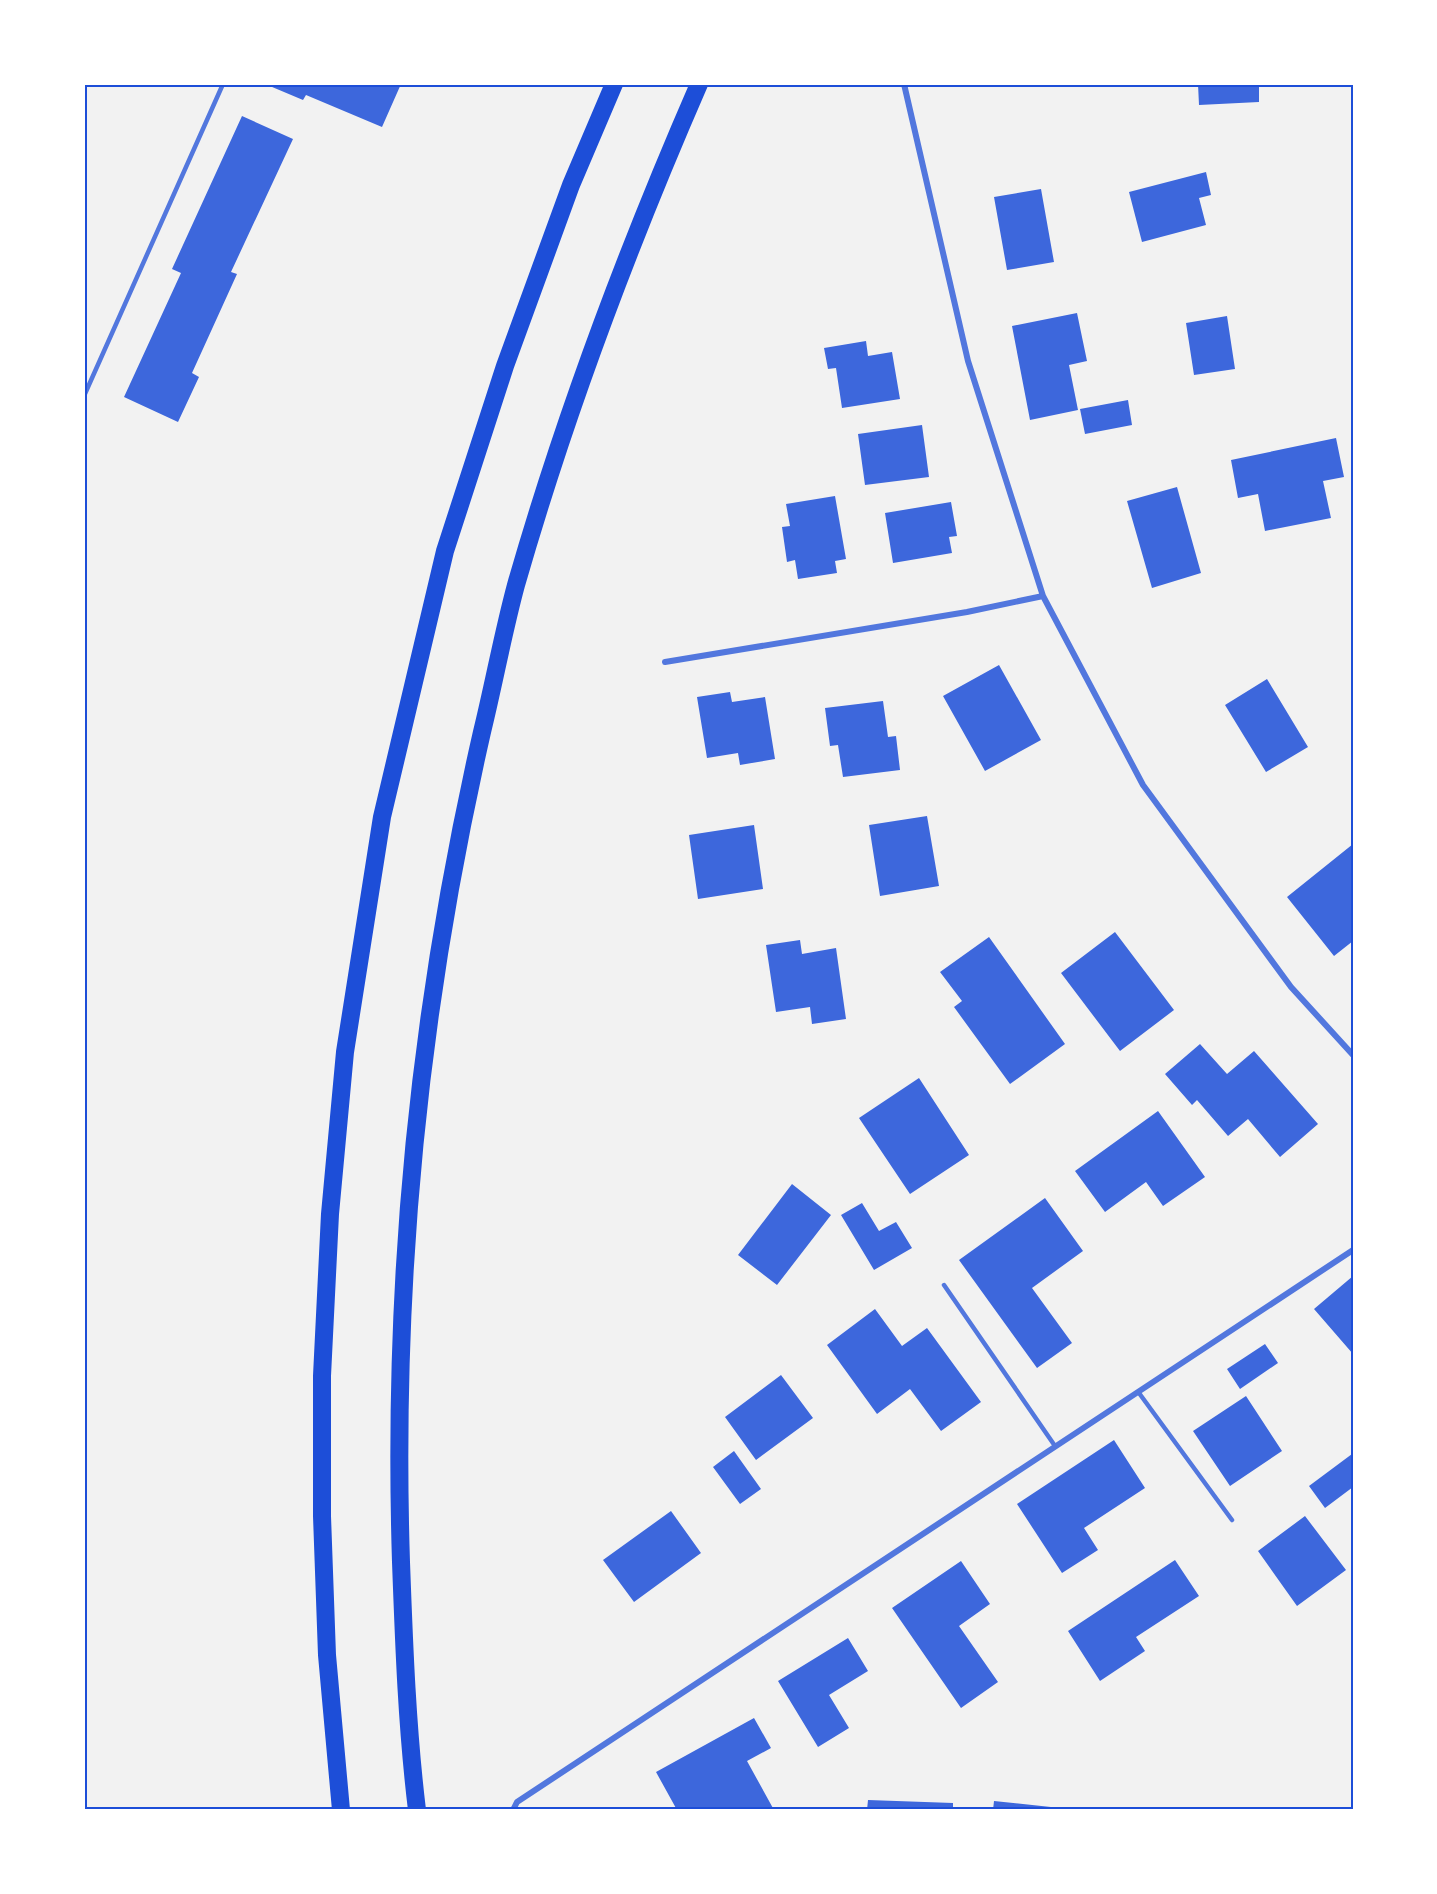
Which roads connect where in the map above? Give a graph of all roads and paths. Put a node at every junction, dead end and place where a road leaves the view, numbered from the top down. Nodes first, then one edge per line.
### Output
1 (223, 84) edge
2 (614, 84) edge
3 (699, 84) edge
4 (904, 84) edge
5 (84, 396) edge
6 (1043, 596) junction
7 (664, 662) dead end
8 (1353, 1055) edge
9 (1353, 1250) edge
10 (944, 1285) dead end
11 (1139, 1393) junction
12 (1055, 1446) junction
13 (1232, 1521) dead end
14 (340, 1810) edge
15 (417, 1810) edge
16 (513, 1810) edge

1 - 5 lane
2 - 14 highway
3 - 15 highway
4 - 6 street
6 - 7 street
6 - 8 street
9 - 11 street
10 - 12 lane
11 - 12 street
11 - 13 lane
12 - 16 street

